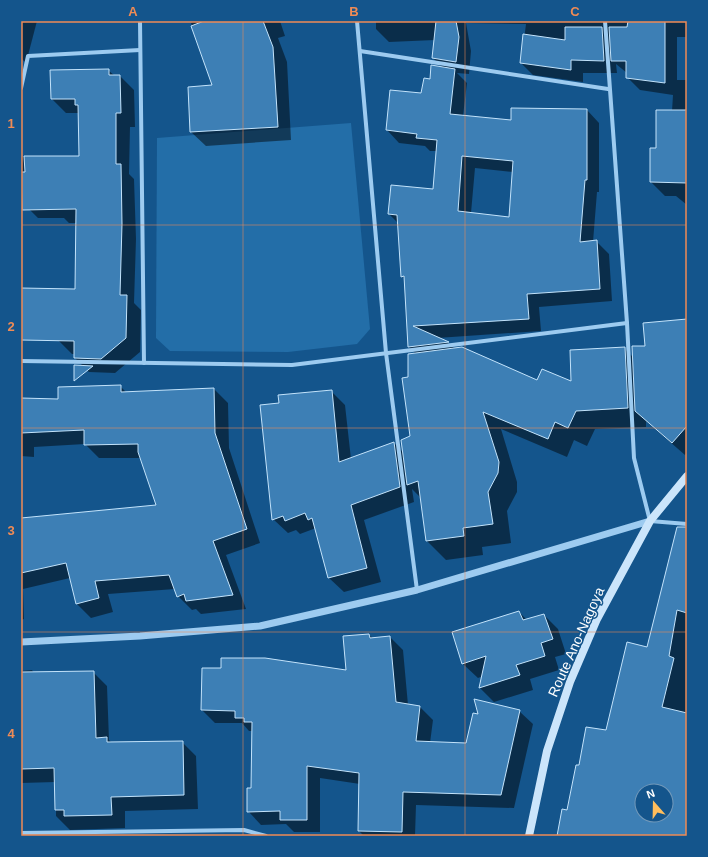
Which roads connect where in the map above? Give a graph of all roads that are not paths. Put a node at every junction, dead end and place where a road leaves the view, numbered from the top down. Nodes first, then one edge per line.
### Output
1 (140, 21) edge
2 (357, 21) edge
3 (604, 21) edge
4 (140, 50) junction
5 (360, 51) junction
6 (21, 88) edge
7 (608, 89) junction
8 (627, 323) junction
9 (386, 353) junction
10 (21, 361) edge
11 (144, 363) junction
12 (687, 476) edge
13 (650, 521) junction
14 (687, 524) edge
15 (417, 590) junction
16 (21, 642) edge
17 (21, 833) edge
18 (266, 836) edge
19 (529, 836) edge

1 - 4 street
2 - 5 street
3 - 7 street
4 - 6 street
4 - 11 street
5 - 7 street
5 - 9 street
7 - 8 street
8 - 9 street
8 - 13 street
9 - 11 street
9 - 15 street
10 - 11 street
12 - 13 main road, Route Ano-Nagoya
13 - 14 street
13 - 15 street
13 - 19 main road, Route Ano-Nagoya
15 - 16 street
17 - 18 street

